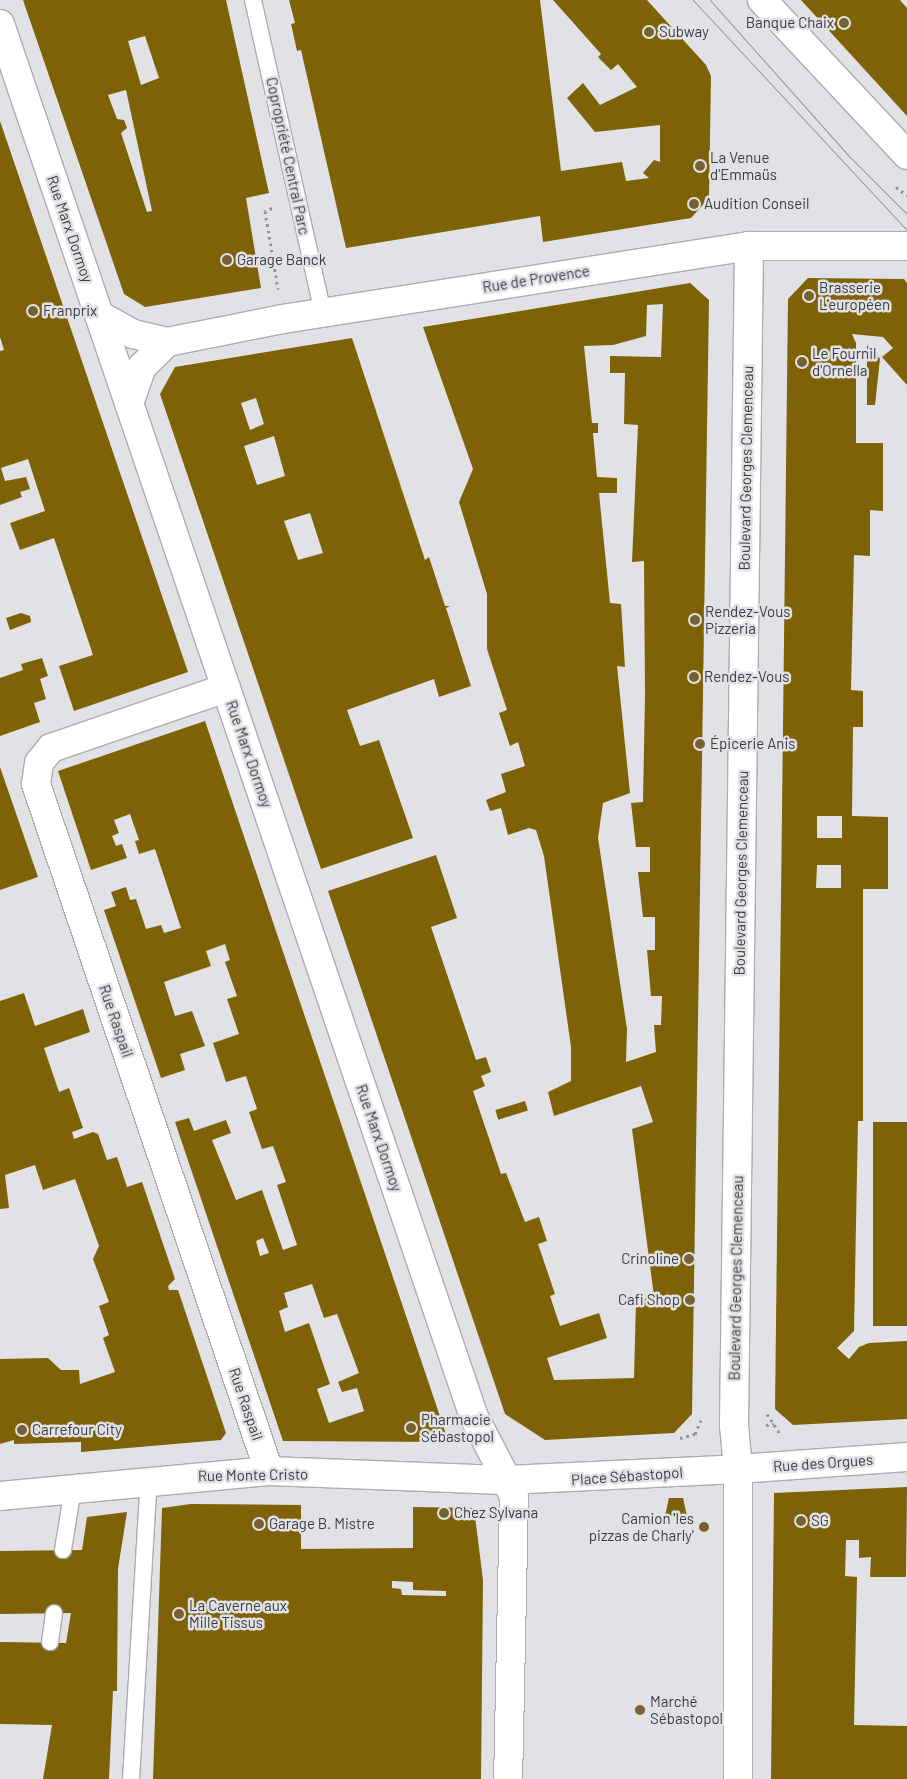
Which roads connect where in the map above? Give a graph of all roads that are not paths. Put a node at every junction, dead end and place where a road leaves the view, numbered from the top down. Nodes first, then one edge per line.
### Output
1 (253, 0) edge
2 (762, 0) edge
3 (0, 24) edge
4 (907, 155) edge
5 (749, 246) junction
6 (904, 250) edge
7 (323, 312) junction
8 (99, 316) junction
9 (167, 342) junction
10 (129, 404) junction
11 (226, 688) junction
12 (907, 1457) edge
13 (738, 1469) junction
14 (268, 1471) junction
15 (149, 1480) junction
16 (507, 1480) junction
17 (73, 1488) junction
18 (0, 1496) edge
19 (63, 1550) dead end
20 (54, 1613) dead end
21 (50, 1642) dead end
22 (132, 1779) edge
23 (508, 1779) edge
24 (738, 1779) edge

1 - 7 lane, Copropriété Central Parc
2 - 4 street
3 - 8 street, Rue Marx Dormoy
5 - 6 street, Rue de Provence
5 - 7 street, Rue de Provence
5 - 13 street, Boulevard Georges Clemenceau
7 - 9 street, Rue de Provence
8 - 9 street, Rue de Provence
8 - 10 street, Rue Marx Dormoy
9 - 10 street
10 - 11 street, Rue Marx Dormoy
11 - 14 street, Rue Raspail
11 - 16 street, Rue Marx Dormoy
12 - 13 street, Rue des Orgues
13 - 16 street, Place Sébastopol
13 - 24 street
14 - 15 street, Rue Monte Cristo
14 - 16 street, Rue Monte Cristo
15 - 17 street, Rue Monte Cristo
15 - 22 lane
16 - 23 street
17 - 18 street, Rue Monte Cristo
17 - 19 lane
20 - 21 lane

